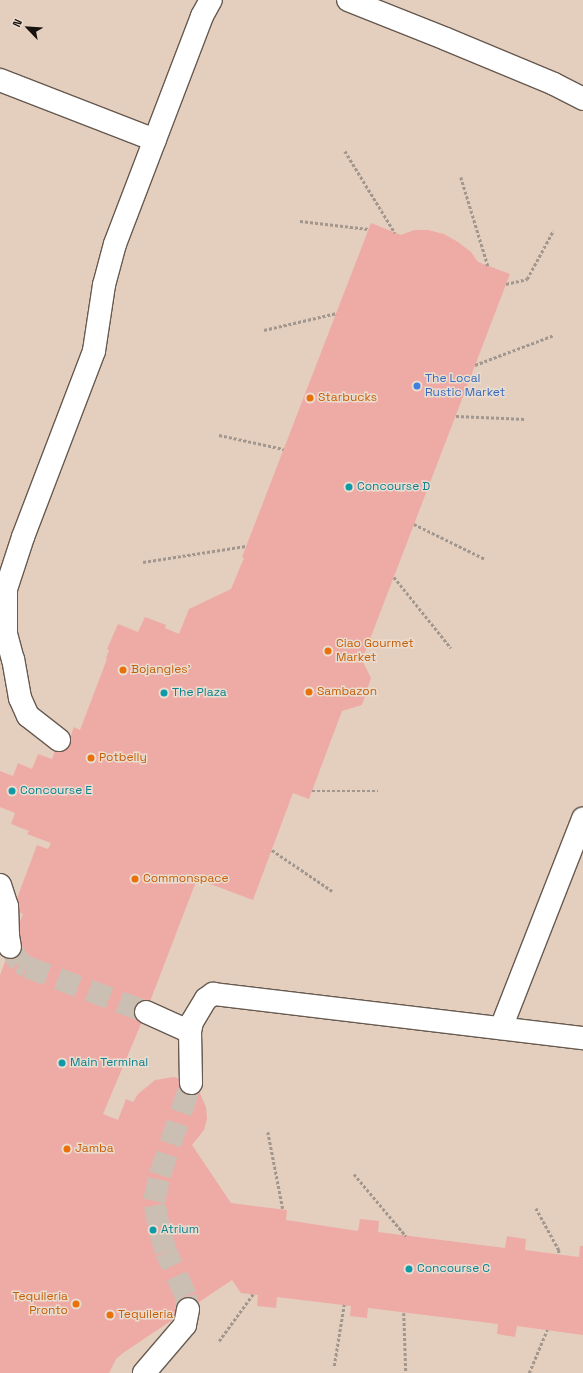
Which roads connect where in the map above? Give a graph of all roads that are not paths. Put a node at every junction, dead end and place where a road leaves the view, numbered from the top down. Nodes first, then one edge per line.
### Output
1 (211, 0) edge
2 (348, 0) edge
3 (0, 80) edge
4 (583, 99) edge
5 (155, 140) junction
6 (3, 629) edge
7 (59, 740) dead end
8 (583, 819) edge
9 (0, 885) edge
10 (10, 947) tunnel mouth
11 (146, 1012) tunnel mouth
12 (501, 1028) junction
13 (190, 1032) junction
14 (583, 1038) edge
15 (191, 1083) tunnel mouth
16 (188, 1309) tunnel mouth
17 (144, 1373) edge

1 - 5 lane
2 - 4 lane
3 - 5 lane
5 - 6 lane
6 - 7 lane
8 - 12 lane
9 - 10 lane
11 - 13 lane
12 - 13 lane
12 - 14 lane
13 - 15 lane
16 - 17 lane

